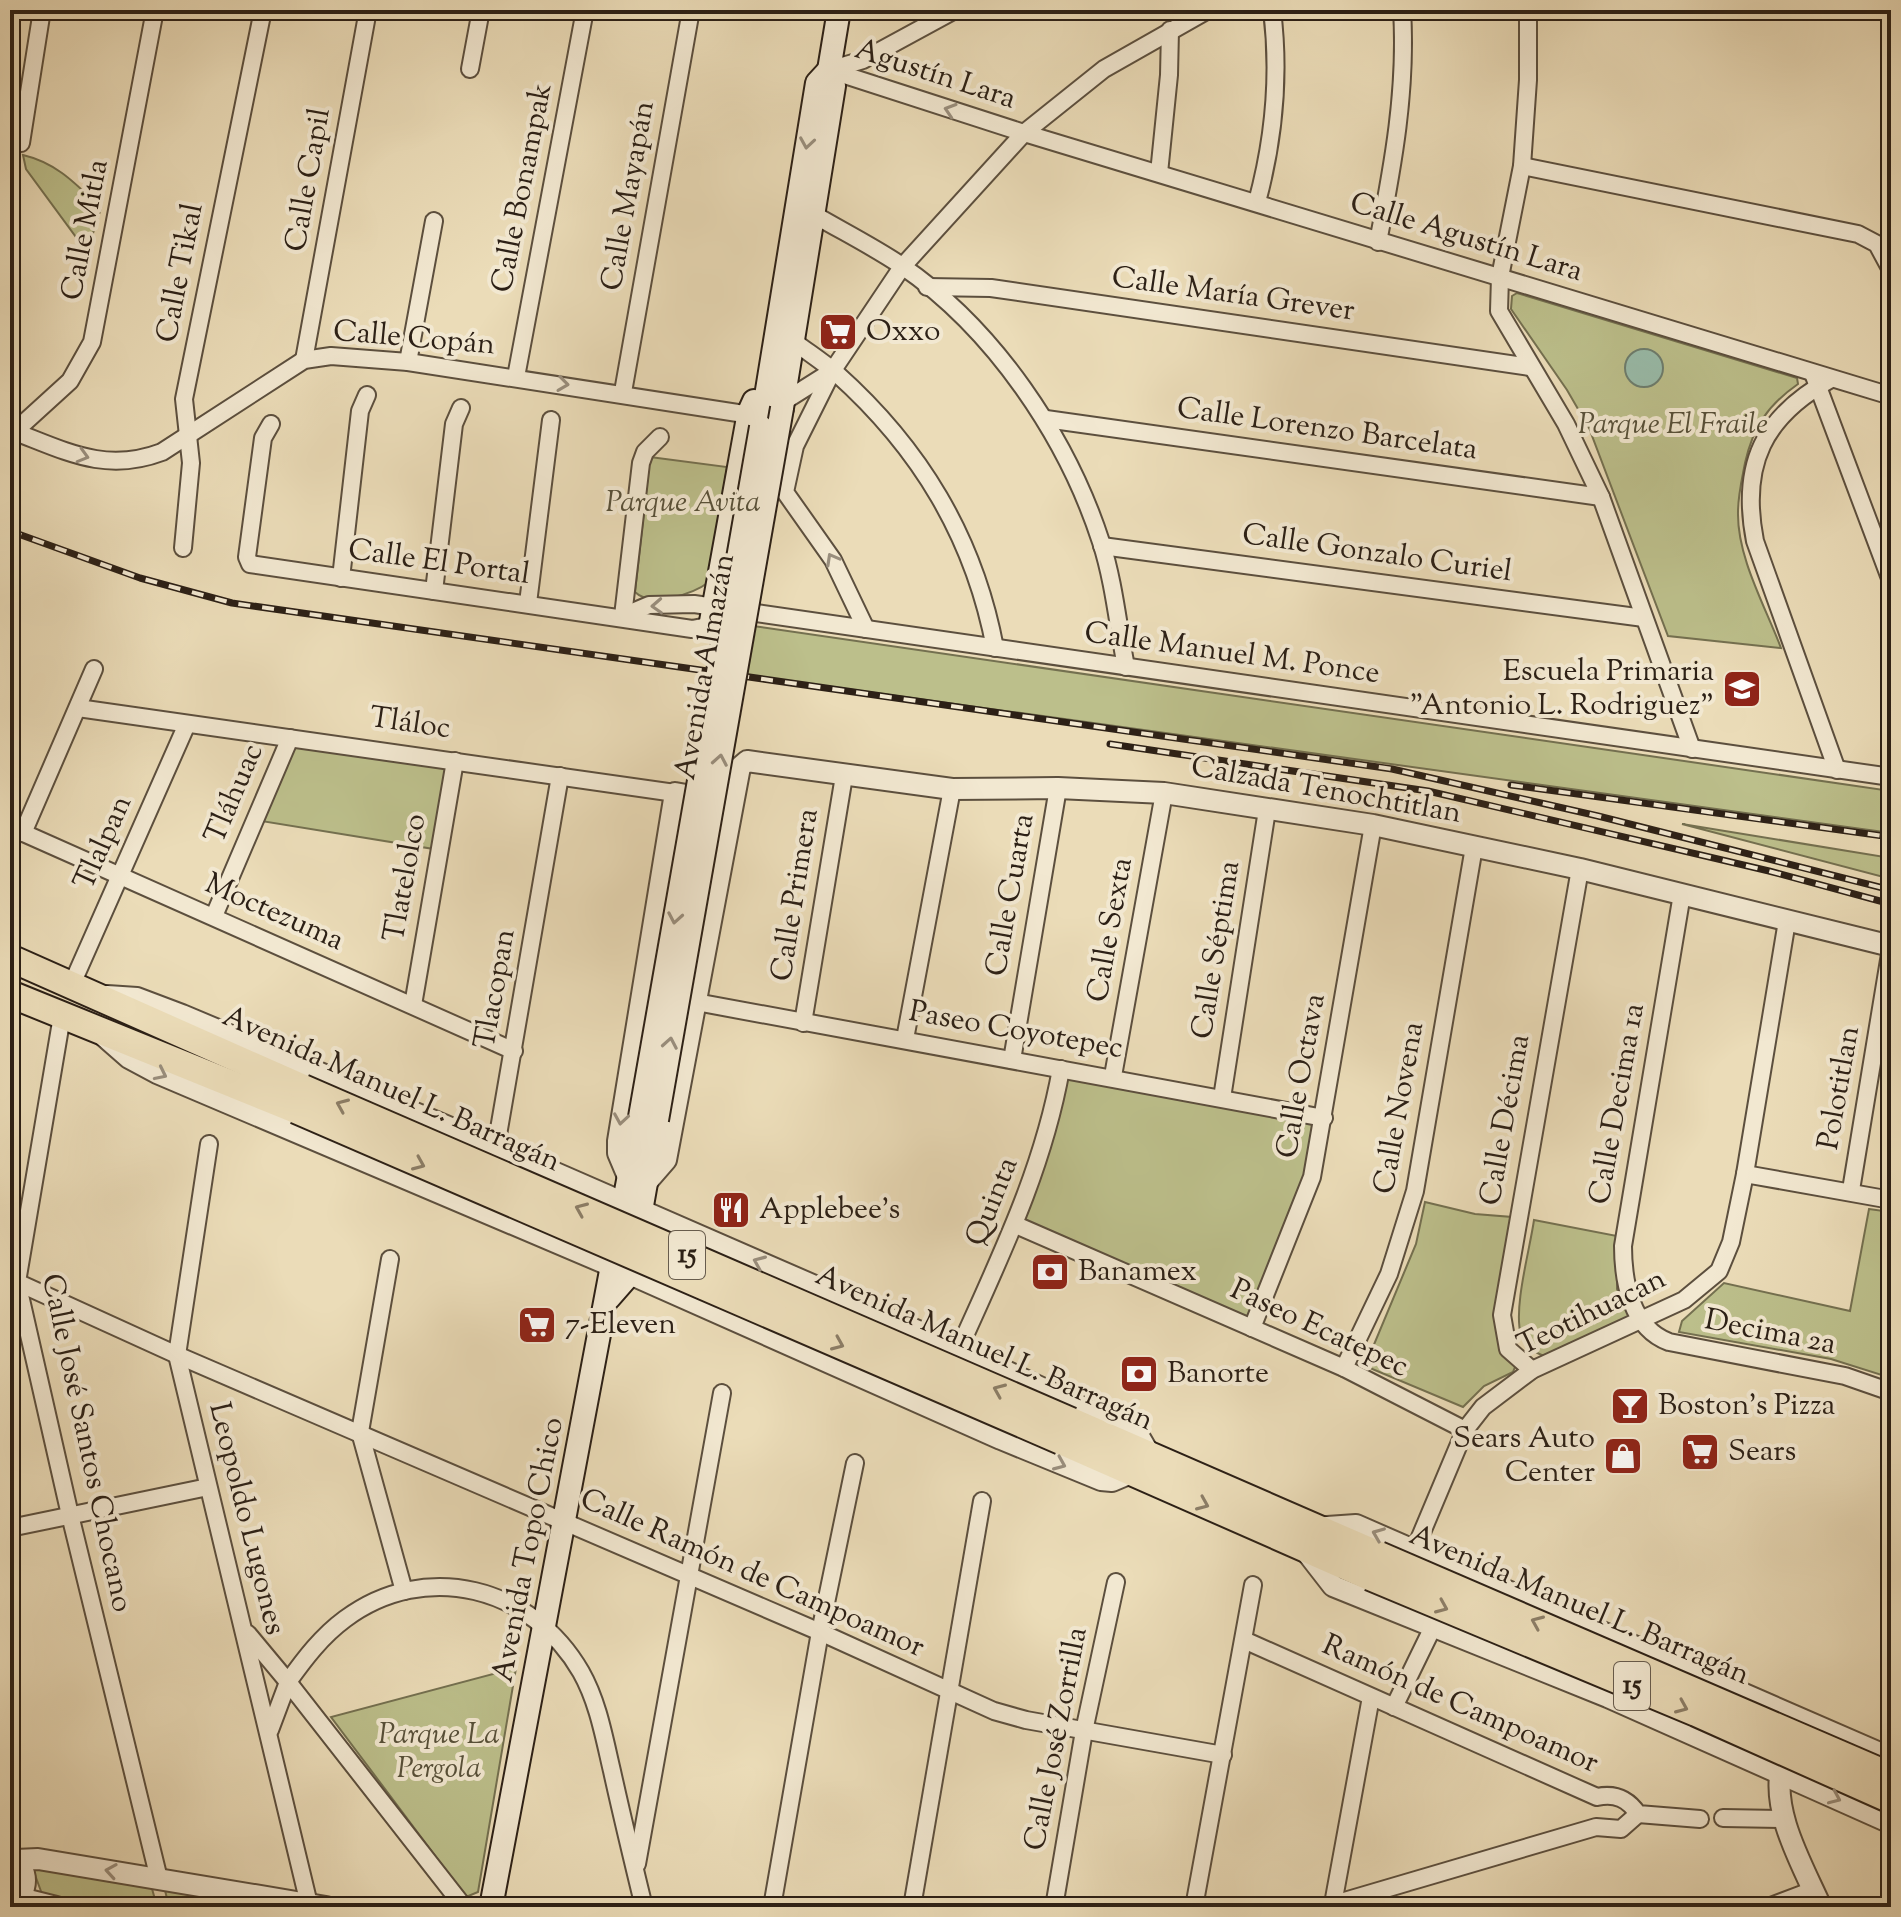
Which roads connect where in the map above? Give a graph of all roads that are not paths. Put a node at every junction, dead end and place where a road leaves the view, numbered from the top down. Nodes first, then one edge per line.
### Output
1 (42, 10) edge
2 (155, 10) edge
3 (263, 10) edge
4 (368, 10) edge
5 (481, 10) edge
6 (585, 10) edge
7 (691, 10) edge
8 (839, 10) edge
9 (955, 10) edge
10 (1208, 10) edge
11 (1272, 10) edge
12 (1402, 10) edge
13 (1528, 10) edge
14 (1170, 30) junction
15 (470, 69) dead end
16 (829, 70) junction
17 (1024, 133) junction
18 (21, 143) dead end
19 (1522, 166) junction
20 (1159, 173) junction
21 (1257, 202) junction
22 (813, 214) junction
23 (434, 221) dead end
24 (1378, 242) junction
25 (902, 267) junction
26 (1891, 270) edge
27 (1500, 277) junction
28 (927, 287) junction
29 (792, 340) junction
30 (304, 360) junction
31 (408, 362) junction
32 (1530, 367) junction
33 (833, 370) junction
34 (516, 377) junction
35 (1821, 380) junction
36 (623, 392) junction
37 (367, 395) dead end
38 (1891, 396) edge
39 (461, 408) dead end
40 (767, 414) junction
41 (1046, 419) junction
42 (551, 420) dead end
43 (271, 424) dead end
44 (12, 431) edge
45 (188, 436) junction
46 (660, 437) dead end
47 (1601, 497) junction
48 (1102, 546) junction
49 (183, 548) dead end
50 (341, 578) junction
51 (1891, 581) edge
52 (434, 591) junction
53 (528, 603) junction
54 (623, 616) junction
55 (711, 617) junction
56 (1644, 618) junction
57 (866, 629) junction
58 (995, 648) junction
59 (1126, 667) junction
60 (94, 669) dead end
61 (78, 708) junction
62 (187, 724) junction
63 (290, 738) junction
64 (1692, 749) junction
65 (455, 761) junction
66 (1837, 770) junction
67 (560, 776) junction
68 (844, 776) junction
69 (1891, 777) edge
70 (1058, 788) junction
71 (952, 789) junction
72 (675, 793) junction
73 (1164, 793) junction
74 (733, 803) junction
75 (1267, 810) junction
76 (1373, 825) junction
77 (17, 830) edge
78 (1474, 847) junction
79 (1580, 869) junction
80 (662, 875) junction
81 (119, 877) junction
82 (717, 884) junction
83 (1682, 894) junction
84 (214, 916) junction
85 (1787, 921) junction
86 (1891, 947) edge
87 (10, 958) edge
88 (83, 989) junction
89 (10, 994) edge
90 (696, 1002) junction
91 (413, 1005) junction
92 (62, 1016) junction
93 (803, 1023) junction
94 (98, 1029) junction
95 (905, 1039) junction
96 (514, 1051) junction
97 (1012, 1060) junction
98 (1061, 1069) junction
99 (1873, 1069) junction
100 (1891, 1074) edge
101 (1113, 1076) junction
102 (1222, 1098) junction
103 (300, 1099) junction
104 (1324, 1118) junction
105 (209, 1144) dead end
106 (496, 1147) junction
107 (1745, 1174) junction
108 (638, 1181) junction
109 (1851, 1190) junction
110 (1891, 1200) edge
111 (633, 1207) junction
112 (482, 1210) junction
113 (1016, 1225) junction
114 (390, 1259) dead end
115 (622, 1270) junction
116 (787, 1275) junction
117 (14, 1280) edge
118 (1642, 1322) junction
119 (1252, 1328) junction
120 (761, 1333) junction
121 (959, 1349) junction
122 (177, 1355) junction
123 (1344, 1368) junction
124 (1532, 1370) junction
125 (1891, 1392) edge
126 (722, 1393) dead end
127 (1465, 1430) junction
128 (360, 1432) junction
129 (855, 1463) dead end
130 (1141, 1465) junction
131 (208, 1487) junction
132 (982, 1501) dead end
133 (70, 1515) junction
134 (565, 1523) junction
135 (10, 1528) edge
136 (1309, 1539) junction
137 (1415, 1549) junction
138 (1375, 1566) junction
139 (687, 1577) junction
140 (1116, 1582) dead end
141 (1253, 1585) dead end
142 (404, 1591) junction
143 (1572, 1617) junction
144 (545, 1627) junction
145 (1433, 1627) junction
146 (244, 1630) junction
147 (820, 1632) junction
148 (1244, 1640) junction
149 (1628, 1644) junction
150 (1554, 1677) junction
151 (288, 1682) junction
152 (949, 1692) junction
153 (1371, 1697) junction
154 (1608, 1697) junction
155 (1394, 1707) junction
156 (1794, 1718) junction
157 (270, 1730) junction
158 (1084, 1731) junction
159 (1223, 1755) junction
160 (1891, 1758) edge
161 (1780, 1773) junction
162 (1891, 1776) edge
163 (1597, 1797) junction
164 (1891, 1800) edge
165 (1638, 1814) junction
166 (1723, 1818) dead end
167 (1700, 1819) dead end
168 (1785, 1819) junction
169 (1891, 1823) edge
170 (1596, 1827) junction
171 (13, 1858) edge
172 (636, 1873) junction
173 (159, 1879) junction
174 (1817, 1898) edge
175 (16, 1903) edge
176 (318, 1905) edge
177 (1328, 1906) edge
178 (56, 1907) edge
179 (464, 1907) edge
180 (491, 1907) edge
181 (644, 1907) edge
182 (772, 1907) edge
183 (912, 1907) edge
184 (1054, 1907) edge
185 (1194, 1907) edge
186 (1771, 1907) edge

1 - 18 street
2 - 44 street, Calle Mitla
3 - 45 street, Calle Tikal
4 - 30 street, Calle Capil
5 - 15 street
6 - 34 street, Calle Bonampak
7 - 36 street, Calle Mayapán
8 - 16 main road, Avenida Almazán
9 - 16 street
10 - 14 street
11 - 21 street
12 - 24 street
13 - 19 street
14 - 17 street
14 - 20 street
17 -> 16 street, Agustín Lara
16 - 22 main road, Avenida Almazán
16 -> 40 main road, Avenida Almazán
17 - 20 street, Calle Agustín Lara
17 - 25 street
19 - 26 street
19 - 27 street
20 - 21 street, Calle Agustín Lara
21 - 24 street, Calle Agustín Lara
22 - 25 street
22 - 29 main road, Avenida Almazán
23 - 31 street
24 - 27 street, Calle Agustín Lara
25 - 28 street
25 - 33 street
27 - 32 street
27 - 35 street, Calle Agustín Lara
28 - 32 street, Calle María Grever
28 - 41 street
29 - 33 street
29 - 40 main road, Avenida Almazán
30 - 31 street, Calle Copán
30 - 45 street, Calle Copán
31 - 34 street, Calle Copán
32 - 47 street
33 - 40 street
57 -> 33 street
33 - 58 street
34 -> 36 street, Calle Copán
35 - 38 street, Calle Agustín Lara
35 - 51 street
35 - 66 street
36 - 40 street, Calle Copán
37 - 50 street
39 - 52 street
40 - 55 main road
40 - 108 main road, Avenida Almazán, bridge
41 - 47 street, Calle Lorenzo Barcelata
41 - 48 street
42 - 53 street
43 - 50 street, Calle El Portal
44 -> 45 street, Calle Copán
45 - 49 street, Calle Tikal
46 - 54 street
47 - 56 street
48 - 56 street, Calle Gonzalo Curiel
48 - 59 street
50 - 52 street, Calle El Portal
52 - 53 street, Calle El Portal
53 - 54 street, Calle El Portal
55 -> 54 street, Calle El Portal
54 - 55 street, Calle El Portal
55 - 57 street, Calle Manuel M. Ponce
56 - 64 street
57 - 58 street, Calle Manuel M. Ponce
58 - 59 street, Calle Manuel M. Ponce
59 - 64 street, Calle Manuel M. Ponce
60 - 61 street
61 - 62 street, Tláloc
61 - 77 street
62 - 63 street, Tláloc
62 - 81 street, Tlalpan
63 - 65 street, Tláloc
63 - 84 street, Tláhuac
64 - 66 street, Calle Manuel M. Ponce
65 - 67 street, Tláloc
65 - 91 street, Tlatelolco
66 - 69 street, Calle Manuel M. Ponce
67 - 72 street, Tláloc
67 - 96 street, Tlacopan
68 - 71 street, Calzada Tenochtitlan
68 - 74 street, Calzada Tenochtitlan
68 - 93 street, Calle Primera
70 - 71 street, Calzada Tenochtitlan
70 - 73 street, Calzada Tenochtitlan
70 - 97 street, Calle Cuarta
71 - 95 street
72 - 74 street, Tláloc
72 - 80 street
73 - 75 street, Calzada Tenochtitlan
73 - 101 street, Calle Sexta
74 - 82 street
75 - 76 street, Calzada Tenochtitlan
75 - 102 street, Calle Séptima
76 - 78 street, Calzada Tenochtitlan
76 - 104 street, Calle Octava
77 - 81 street, Moctezuma
78 - 79 street, Calzada Tenochtitlan
78 - 123 street, Calle Novena
79 - 83 street, Calzada Tenochtitlan
79 - 124 street, Calle Décima
80 - 82 street
80 -> 108 street
81 - 84 street, Moctezuma
81 - 88 street, Tlalpan
82 - 90 street
83 - 85 street, Calzada Tenochtitlan
83 - 118 street, Calle Decima 1a
84 - 91 street, Moctezuma
85 - 86 street, Calzada Tenochtitlan
85 - 107 street, Teotihuacan
86 - 99 street, Polotitlan
87 - 88 highway, Avenida Manuel L. Barragán / 15
88 - 103 highway, Avenida Manuel L. Barragán / 15
106 -> 88 street
89 - 92 highway, Avenida Manuel L. Barragán / 15
90 - 93 street, Paseo Coyotepec
90 - 108 street
91 - 96 street, Moctezuma
92 - 94 highway, Avenida Manuel L. Barragán / 15
92 - 117 street, Calle José Santos Chocano
93 - 95 street, Paseo Coyotepec
94 - 103 highway, Avenida Manuel L. Barragán / 15
94 -> 112 street
95 - 97 street, Paseo Coyotepec
96 - 106 street, Tlacopan
97 - 98 street, Paseo Coyotepec
98 - 101 street, Paseo Coyotepec
98 - 113 street, Quinta
99 - 100 street
99 - 109 street, Polotitlan
101 - 102 street, Paseo Coyotepec
102 - 104 street, Paseo Coyotepec
103 - 130 highway, Avenida Manuel L. Barragán / 15, bridge
104 - 119 street, Calle Octava
105 - 122 street, Leopoldo Lugones
111 -> 106 street
106 - 112 street, Tlacopan
107 - 109 street
107 - 118 street, Teotihuacan
108 - 111 main road, Avenida Almazán
109 - 110 street
111 - 115 main road, Avenida Almazán
116 -> 111 street
112 - 115 street
113 - 119 street, Paseo Ecatepec
113 - 121 street, Quinta
114 - 128 street
115 - 120 street
115 - 134 main road, Avenida Topo Chico
116 - 120 street
116 - 121 street
117 - 122 street, Calle Ramón de Campoamor
117 - 133 street, Calle José Santos Chocano
118 - 124 street, Teotihuacan
118 - 125 street, Decima 2a
119 - 123 street, Paseo Ecatepec
120 -> 130 street
130 -> 121 street
122 - 128 street, Calle Ramón de Campoamor
122 - 131 street, Leopoldo Lugones
123 - 127 street, Paseo Ecatepec
124 - 127 street, Teotihuacan
126 - 139 street
127 - 137 street, Teotihuacan
128 - 134 street, Calle Ramón de Campoamor
128 - 142 street
129 - 147 street
130 - 136 highway, Avenida Manuel L. Barragán / 15
131 - 133 street
131 - 146 street, Leopoldo Lugones
132 - 152 street
133 - 135 street
133 - 173 street, Calle José Santos Chocano
134 - 139 street, Calle Ramón de Campoamor
134 - 144 main road, Avenida Topo Chico
137 -> 136 street
136 - 138 highway, Avenida Manuel L. Barragán / 15
136 - 145 street
137 - 143 street
162 -> 138 highway, Avenida Manuel L. Barragán / 15, bridge
138 -> 164 highway, Avenida Manuel L. Barragán / 15, bridge
139 - 147 street, Calle Ramón de Campoamor
139 - 172 street
140 - 158 street, Calle José Zorrilla
141 - 148 street
142 - 144 street
142 - 151 street
143 - 149 street
143 - 150 street
144 - 172 street
144 - 180 main road, Avenida Topo Chico
145 - 150 street
145 - 155 street
146 - 151 street
146 - 157 street, Leopoldo Lugones
147 - 152 street, Calle Ramón de Campoamor
147 - 182 street
148 - 153 street, Ramón de Campoamor
148 - 159 street
149 - 154 street
149 - 156 street
150 - 154 street
151 - 157 street
151 - 179 street
152 - 158 street, Calle Ramón de Campoamor
152 - 183 street
153 - 155 street, Ramón de Campoamor
153 - 177 street
154 - 161 street
155 - 163 street, Ramón de Campoamor
156 - 160 street
156 - 161 street
157 - 176 street, Leopoldo Lugones
158 - 159 street, Calle Ramón de Campoamor
158 - 184 street, Calle José Zorrilla
159 - 185 street
161 - 168 street
161 -> 169 street
163 - 165 street, Ramón de Campoamor
163 - 170 street
165 - 167 street, Ramón de Campoamor
165 - 170 street
166 - 168 street
168 - 174 street
170 - 177 street
173 -> 171 street
171 - 175 street
172 - 181 street
173 - 176 street
174 - 186 street
175 - 178 street

